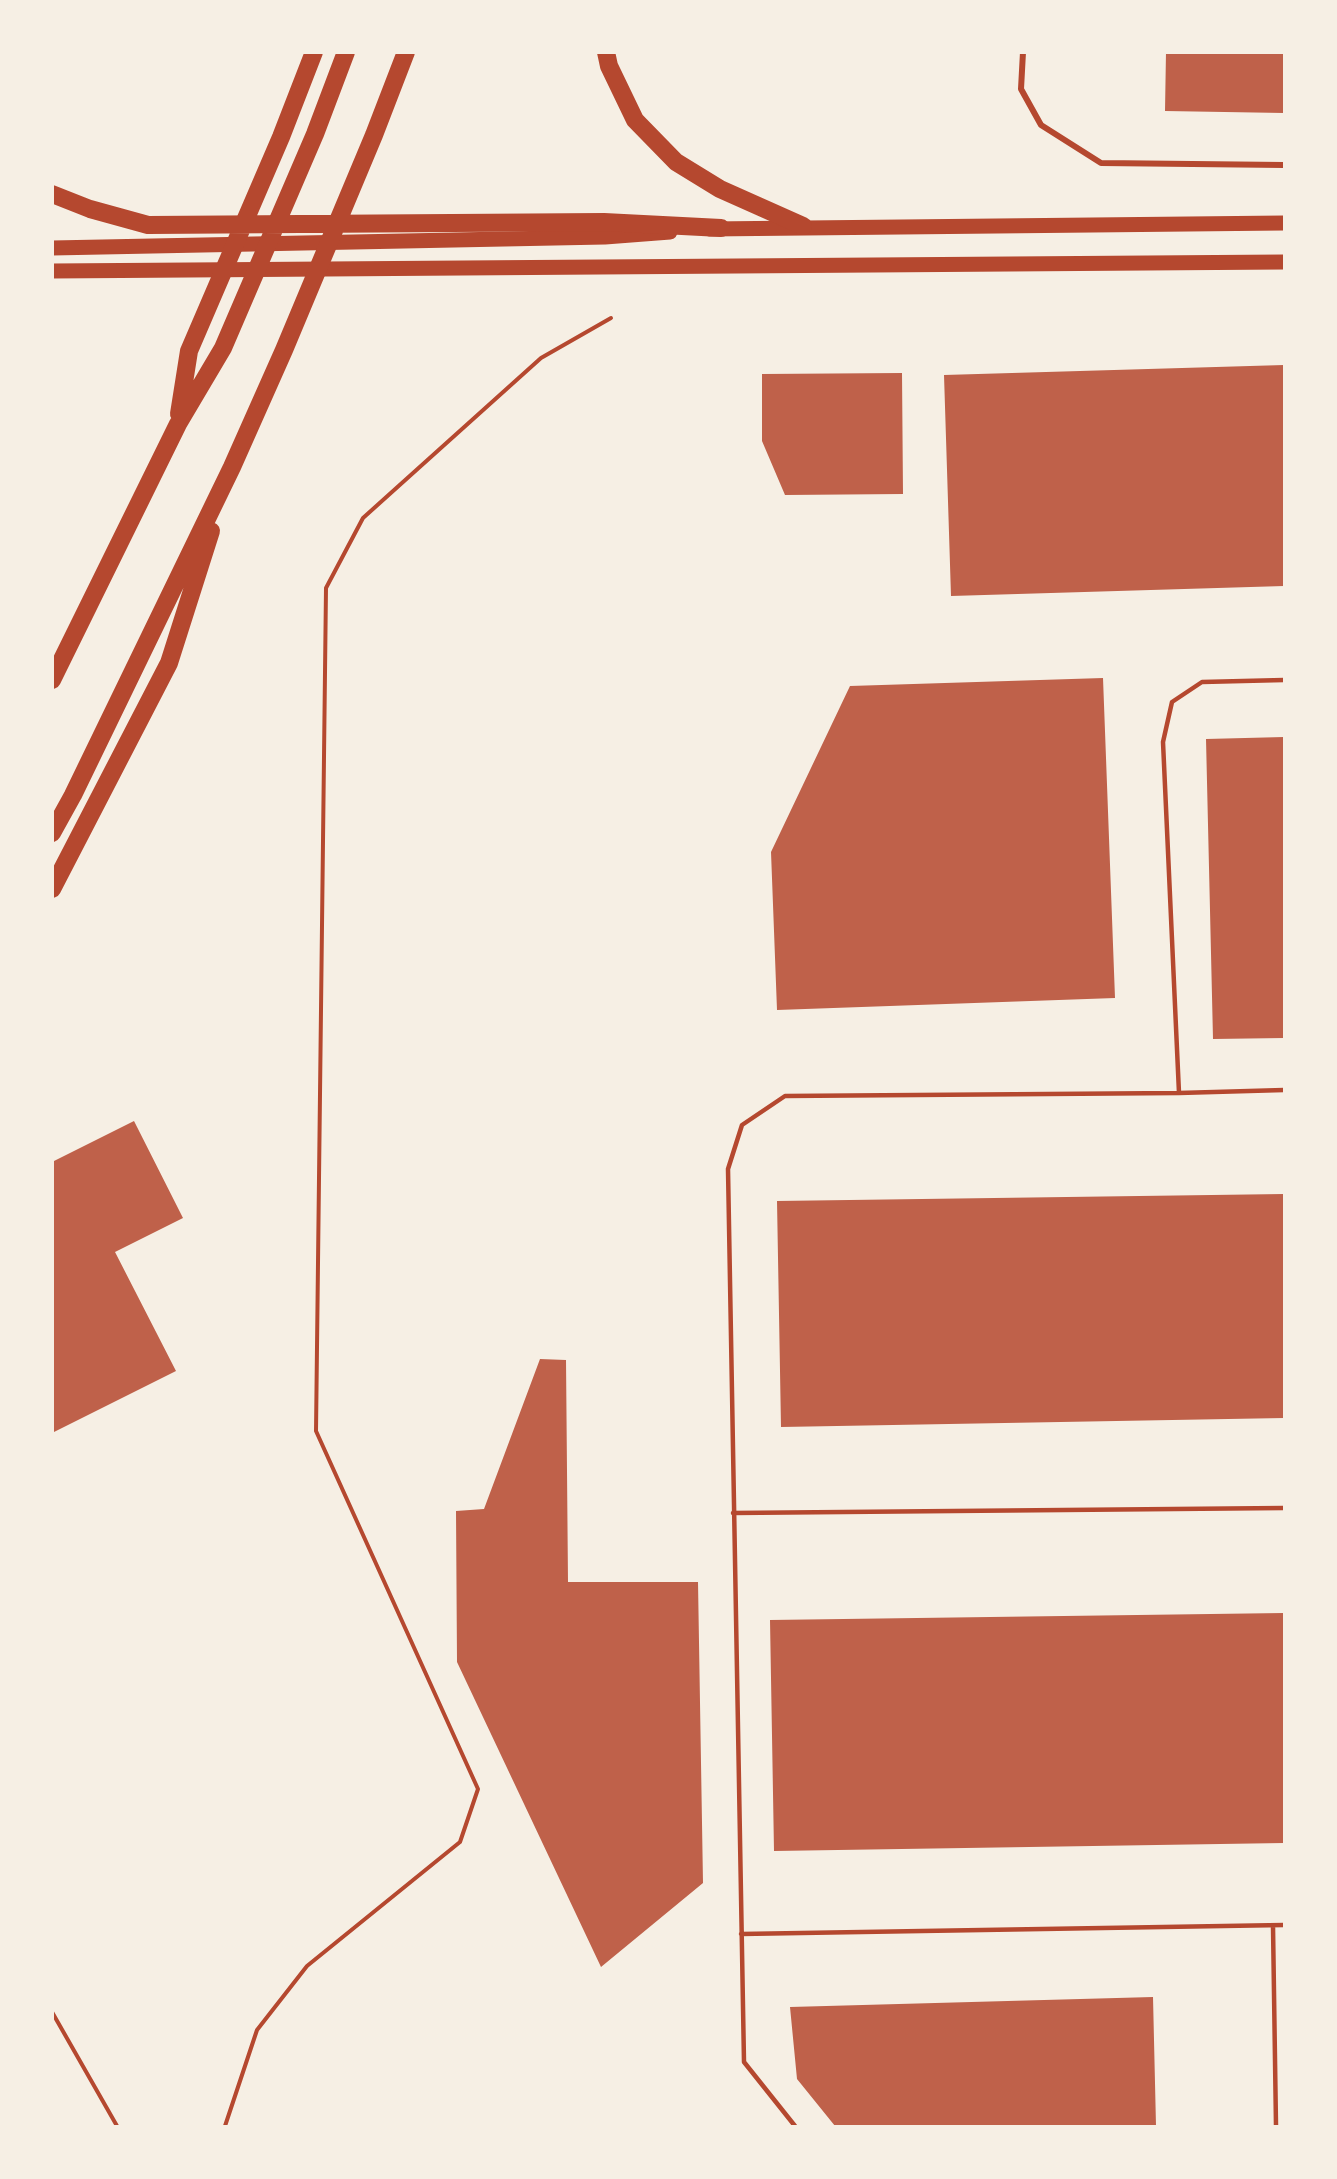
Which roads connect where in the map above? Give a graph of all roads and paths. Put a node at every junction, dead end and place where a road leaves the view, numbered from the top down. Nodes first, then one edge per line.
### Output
1 (314, 52) edge
2 (346, 52) edge
3 (406, 52) edge
4 (606, 52) edge
5 (1023, 52) edge
6 (1284, 165) edge
7 (52, 194) edge
8 (1284, 223) edge
9 (803, 226) junction
10 (721, 228) junction
11 (52, 248) edge
12 (1284, 262) edge
13 (52, 271) edge
14 (611, 318) dead end
15 (178, 424) junction
16 (232, 467) junction
17 (52, 680) edge
18 (1284, 680) edge
19 (52, 833) edge
20 (52, 889) edge
21 (1284, 1090) edge
22 (1179, 1093) junction
23 (1284, 1508) edge
24 (733, 1513) junction
25 (1284, 1925) edge
26 (1273, 1926) junction
27 (741, 1934) junction
28 (52, 2012) edge
29 (117, 2127) edge
30 (225, 2127) edge
31 (795, 2127) edge
32 (1276, 2127) edge

1 - 15 highway
2 - 15 highway
3 - 16 highway
4 - 9 highway
5 - 6 street
7 - 10 highway
8 - 9 main road
9 - 10 main road
10 - 11 main road
12 - 13 main road
14 - 30 path
15 - 17 highway
16 - 19 highway
16 - 20 highway
18 - 22 lane
21 - 22 lane
22 - 24 lane
23 - 24 lane
24 - 27 lane
25 - 26 lane
26 - 27 lane
26 - 32 lane
27 - 31 lane
28 - 29 path

